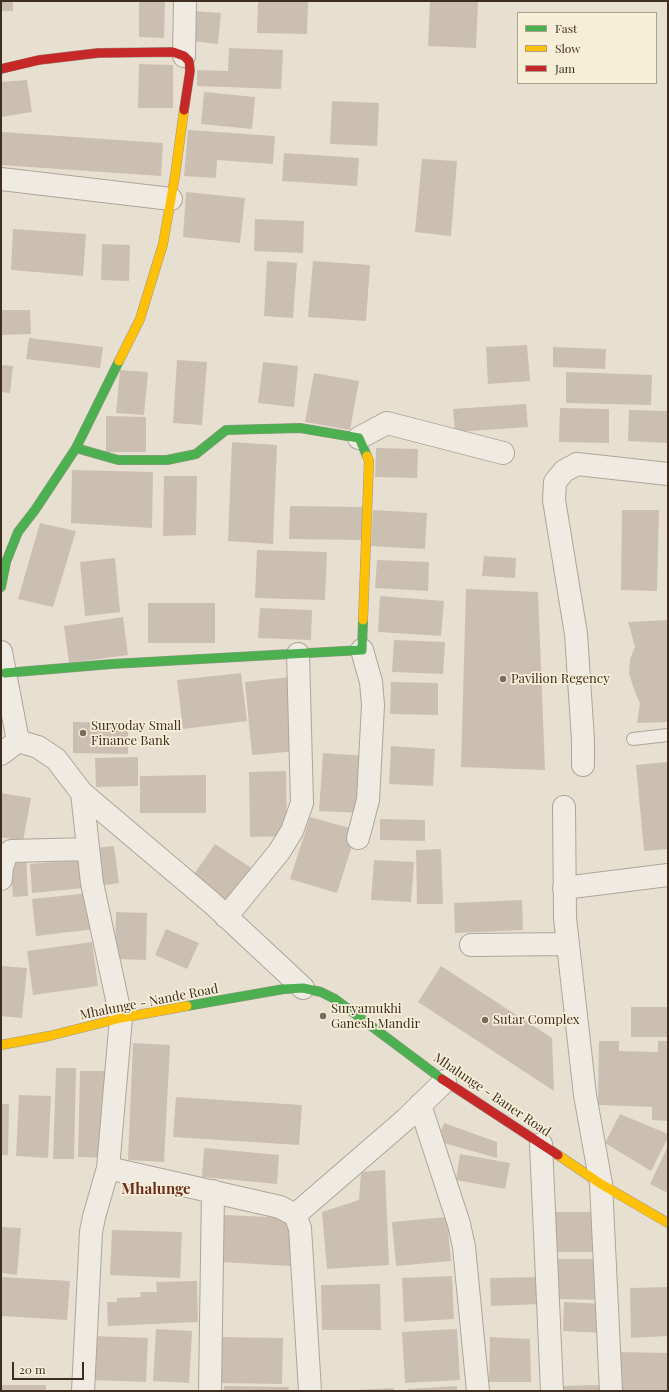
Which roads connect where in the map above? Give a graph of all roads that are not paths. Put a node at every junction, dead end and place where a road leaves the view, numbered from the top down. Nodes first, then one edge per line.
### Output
1 (185, 1) edge
2 (184, 56) junction
3 (1, 69) edge
4 (1, 180) edge
5 (171, 199) junction
6 (359, 438) junction
7 (76, 448) junction
8 (503, 453) dead end
9 (668, 474) edge
10 (4, 562) edge
11 (1, 587) edge
12 (362, 650) junction
13 (298, 654) junction
14 (3, 663) edge
15 (668, 735) edge
16 (633, 739) dead end
17 (9, 747) edge
18 (583, 765) dead end
19 (82, 793) junction
20 (564, 807) dead end
21 (358, 838) dead end
22 (88, 849) junction
23 (668, 875) edge
24 (1, 879) edge
25 (564, 888) junction
26 (226, 917) junction
27 (568, 944) junction
28 (471, 945) dead end
29 (303, 988) junction
30 (121, 1018) junction
31 (1, 1045) edge
32 (445, 1081) junction
33 (420, 1105) junction
34 (541, 1144) junction
35 (108, 1168) junction
36 (601, 1184) junction
37 (213, 1191) junction
38 (295, 1215) junction
39 (668, 1223) edge
40 (83, 1391) edge
41 (210, 1391) edge
42 (310, 1391) edge
43 (478, 1391) edge
44 (552, 1391) edge
45 (611, 1391) edge

1 - 2 street
2 - 3 street
2 - 5 street
4 - 5 street
5 - 7 street
6 - 7 street
6 - 8 street
6 - 12 street
7 - 10 street
9 - 18 street
10 - 11 street
12 - 13 street
12 - 21 street
13 - 14 street
13 - 26 street
14 - 17 street
15 - 16 lane
17 - 19 street
19 - 22 street
19 - 26 street
20 - 25 street
22 - 24 street
22 - 30 street
23 - 25 street
25 - 27 street
26 - 29 street
27 - 28 street
27 - 36 street
29 - 30 street, Mhalunge - Nande Road
29 - 32 street, Mhalunge - Baner Road
30 - 31 street, Mhalunge - Nande Road
30 - 35 street
32 - 33 street
32 - 34 street, Mhalunge - Baner Road
33 - 38 street
33 - 43 street
34 - 36 street, Mhalunge - Baner Road
34 - 44 street
35 - 37 street
35 - 40 street
36 - 39 street, Mhalunge - Baner Road
36 - 45 street
37 - 38 street
37 - 41 street
38 - 42 street

